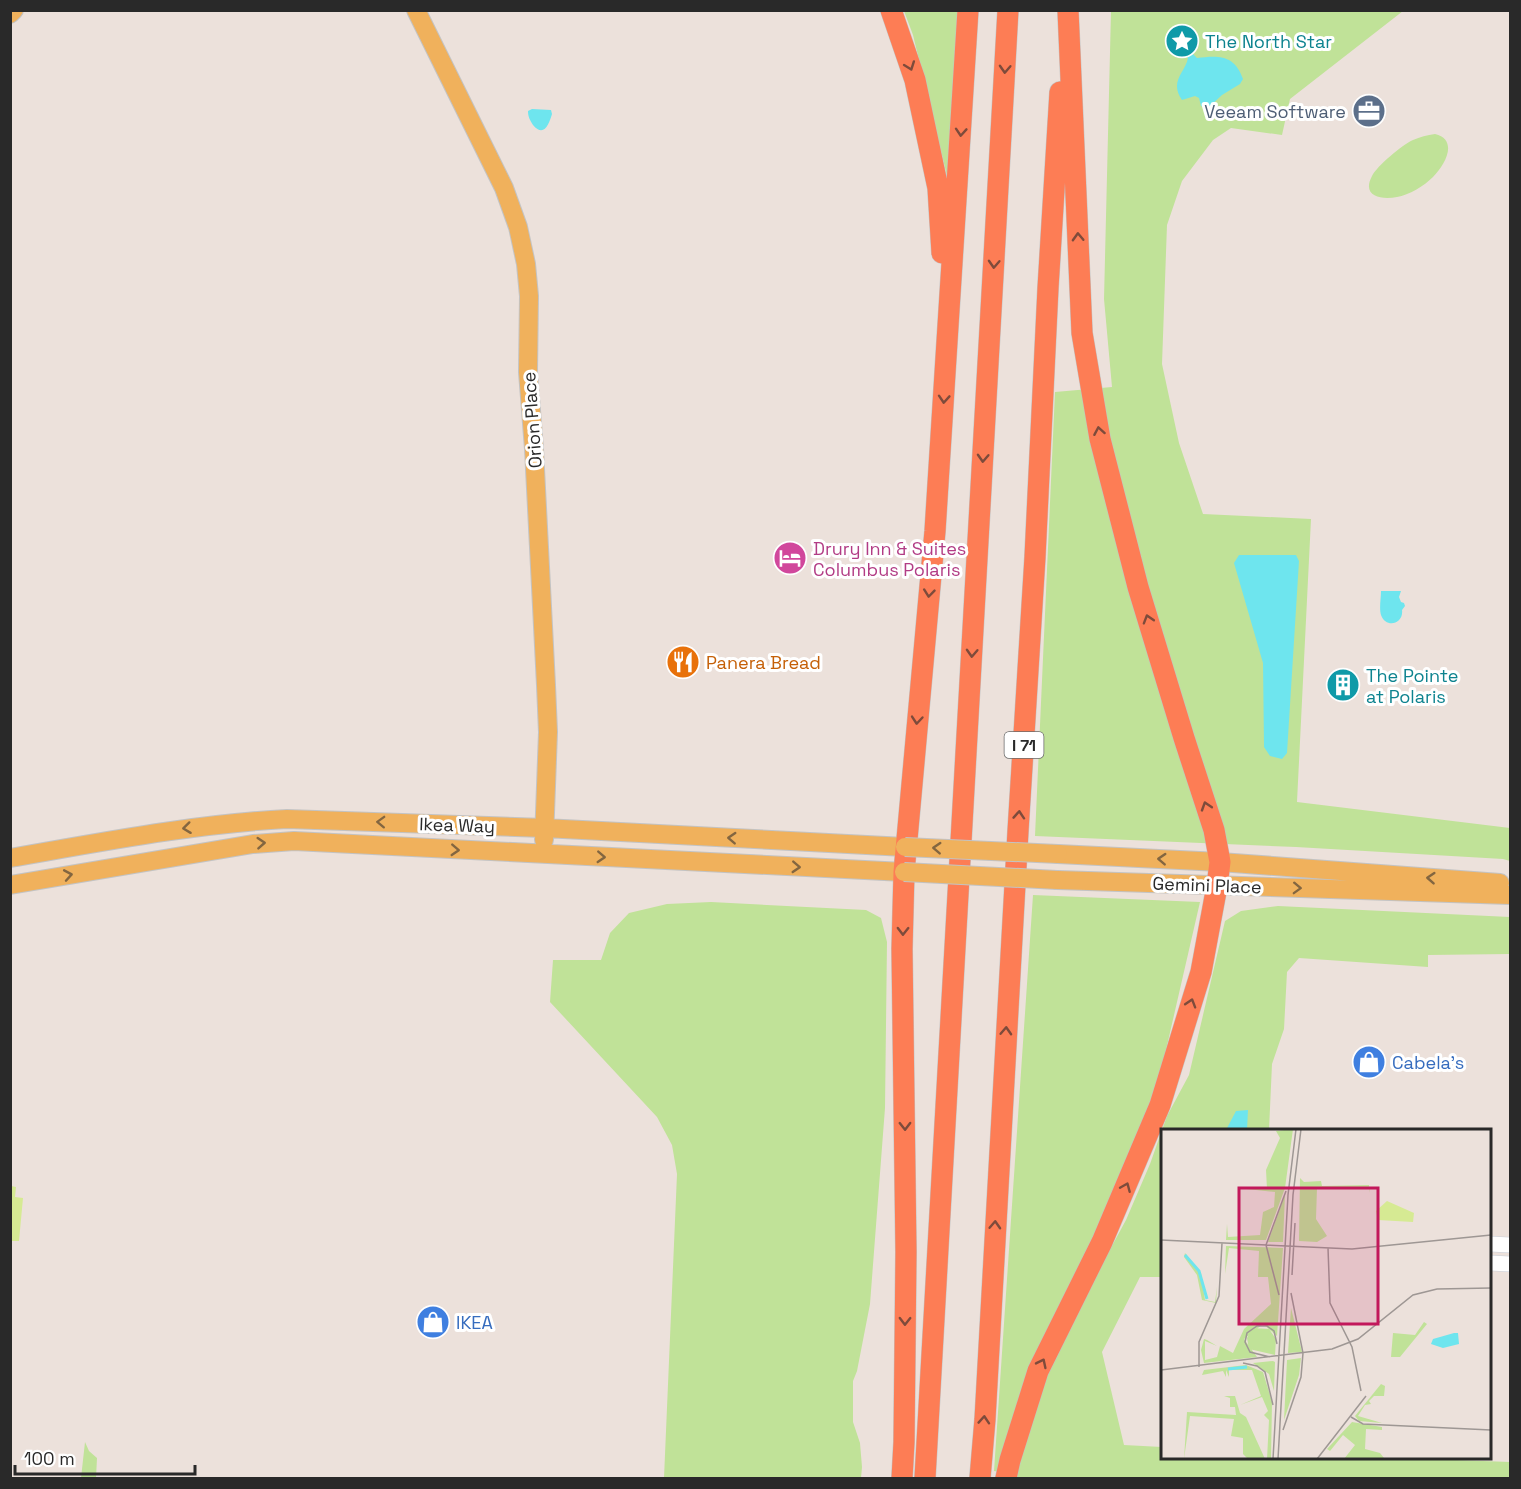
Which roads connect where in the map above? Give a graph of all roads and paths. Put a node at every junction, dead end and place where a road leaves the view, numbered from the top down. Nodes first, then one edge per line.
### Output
1 (14, 10) edge
2 (416, 10) edge
3 (891, 10) edge
4 (969, 10) edge
5 (1008, 10) edge
6 (1066, 10) edge
7 (10, 14) edge
8 (948, 340) junction
9 (544, 828) junction
10 (905, 847) junction
11 (543, 854) junction
12 (10, 858) edge
13 (1220, 862) junction
14 (904, 872) junction
15 (1510, 884) edge
16 (10, 885) edge
17 (1217, 886) junction
18 (1510, 895) edge
19 (1491, 1244) edge
20 (1510, 1245) edge
21 (1491, 1263) edge
22 (1510, 1264) edge
23 (902, 1479) edge
24 (925, 1479) edge
25 (980, 1479) edge
26 (1006, 1479) edge

1 - 7 main road
2 - 9 main road, Orion Place
3 -> 8 highway
4 -> 8 highway
5 -> 24 highway
13 -> 6 highway
25 -> 6 highway, I 71
8 -> 10 highway
10 -> 9 main road, Ikea Way
9 - 11 main road, Orion Place
9 -> 12 main road, Ikea Way
13 -> 10 main road, Gemini Place, bridge
10 - 14 highway
11 -> 14 main road, Ikea Way
16 -> 11 main road, Ikea Way
15 -> 13 main road, Gemini Place
13 - 17 highway
14 - 17 main road, Gemini Place, bridge
14 -> 23 highway
17 -> 18 main road, Gemini Place
26 -> 17 highway
19 - 20 street
21 - 22 street

